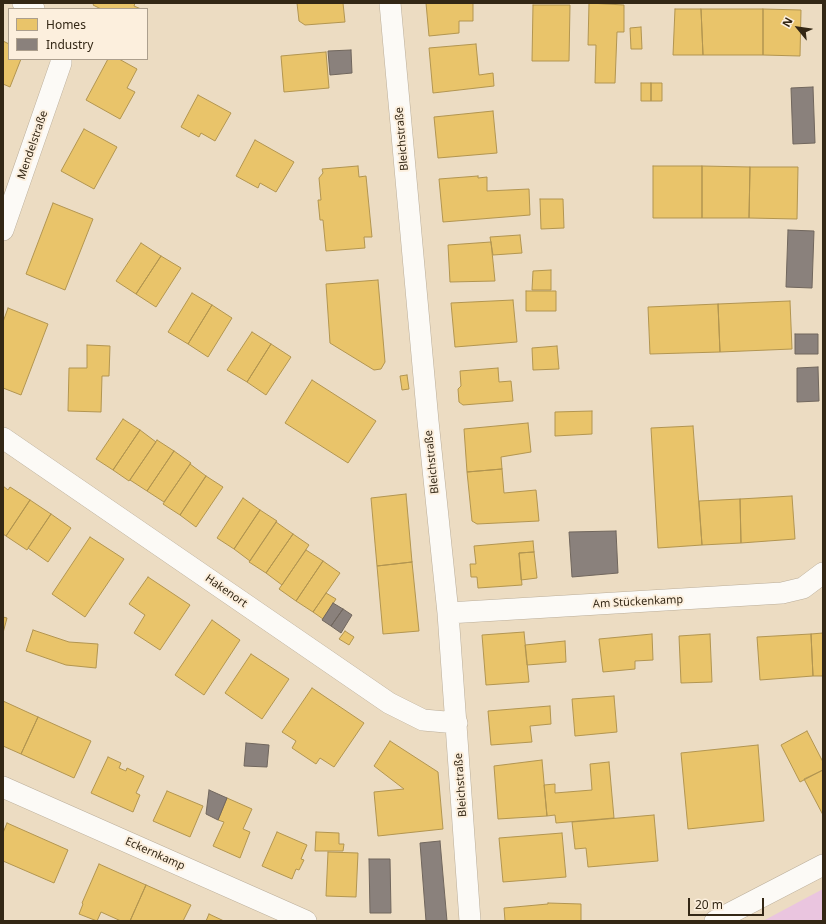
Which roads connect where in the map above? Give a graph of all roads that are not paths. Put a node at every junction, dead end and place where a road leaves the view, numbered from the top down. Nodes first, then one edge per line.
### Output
1 (22, 3) edge
2 (390, 3) edge
3 (32, 8) edge
4 (60, 60) edge
5 (3, 230) edge
6 (3, 438) edge
7 (823, 573) edge
8 (448, 613) junction
9 (457, 723) junction
10 (3, 787) edge
11 (823, 865) edge
12 (306, 921) edge
13 (470, 921) edge
14 (715, 921) edge

1 - 3 street
2 - 8 street, Bleichstraße
4 - 5 street, Mendelstraße
6 - 9 street, Hakenort
7 - 8 street, Am Stückenkamp
8 - 9 street, Bleichstraße
9 - 13 street, Bleichstraße
10 - 12 street, Eckernkamp
11 - 14 street

